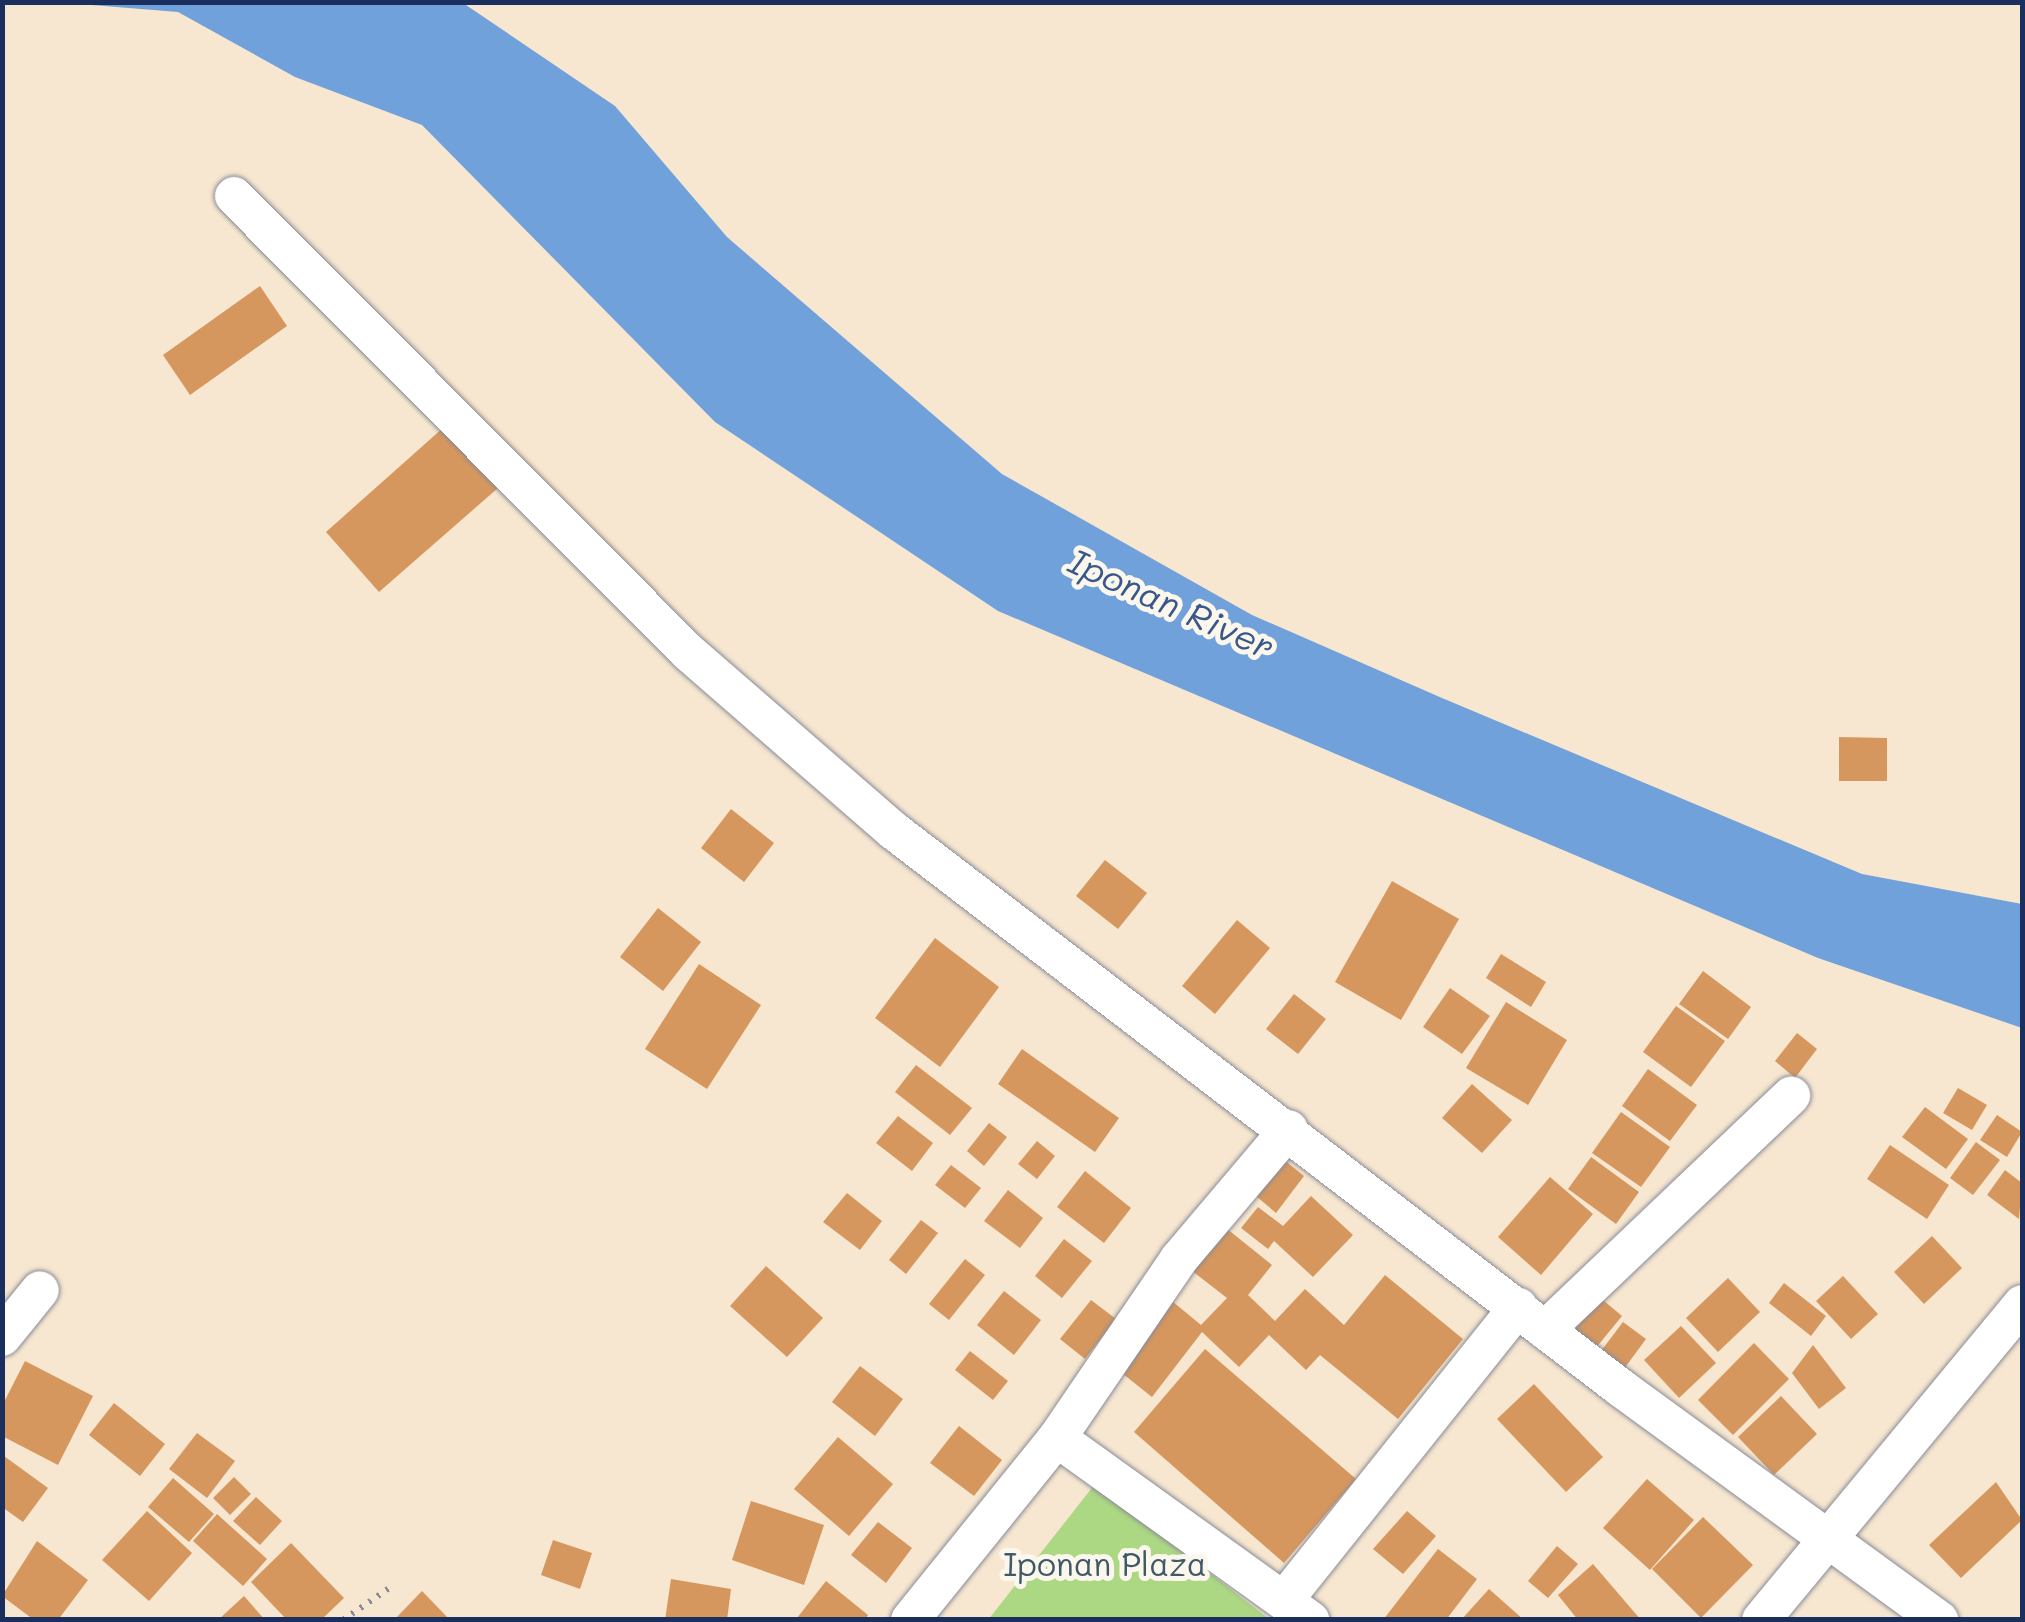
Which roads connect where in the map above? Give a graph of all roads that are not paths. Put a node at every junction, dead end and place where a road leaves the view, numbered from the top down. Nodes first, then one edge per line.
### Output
1 (234, 196) dead end
2 (1791, 1096) dead end
3 (1288, 1129) junction
4 (40, 1290) dead end
5 (2022, 1304) edge
6 (1532, 1319) junction
7 (2, 1336) edge
8 (1057, 1438) junction
9 (1834, 1539) junction
10 (1297, 1610) edge
11 (910, 1620) edge
12 (1761, 1620) edge
13 (1940, 1620) edge

1 - 3 street
2 - 6 street
3 - 6 street
3 - 8 street
4 - 7 street
5 - 9 street
6 - 9 street
6 - 10 street
8 - 10 street
8 - 11 street
9 - 12 street
9 - 13 street

